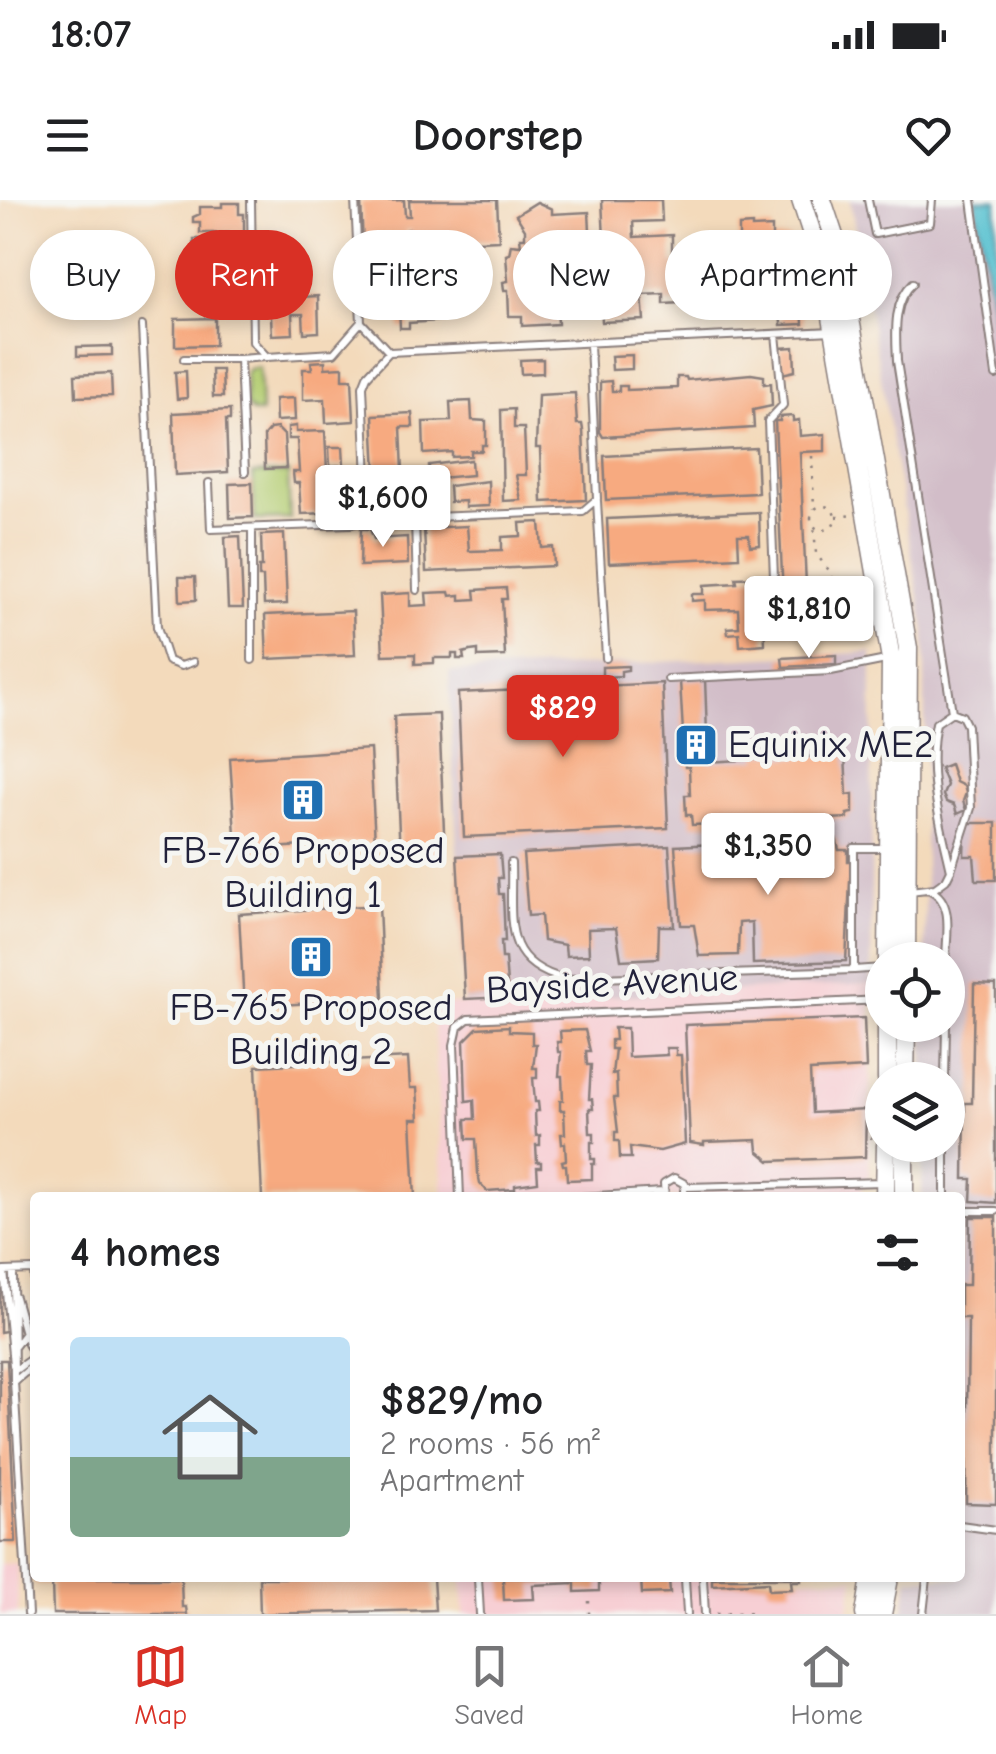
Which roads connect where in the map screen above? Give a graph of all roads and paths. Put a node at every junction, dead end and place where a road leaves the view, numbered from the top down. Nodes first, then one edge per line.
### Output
1 (251, 200) edge
2 (355, 200) edge
3 (801, 200) edge
4 (822, 200) edge
5 (868, 200) edge
6 (932, 200) edge
7 (972, 200) edge
8 (913, 283) dead end
9 (361, 322) junction
10 (142, 326) dead end
11 (843, 330) junction
12 (776, 334) junction
13 (590, 344) junction
14 (389, 352) junction
15 (267, 358) junction
16 (184, 359) dead end
17 (240, 359) junction
18 (996, 375) edge
19 (812, 456) dead end
20 (245, 472) dead end
21 (208, 483) dead end
22 (597, 499) junction
23 (866, 505) junction
24 (814, 510) junction
25 (835, 517) junction
26 (415, 518) junction
27 (382, 519) junction
28 (814, 525) junction
29 (252, 528) junction
30 (417, 590) dead end
31 (776, 630) dead end
32 (810, 633) dead end
33 (606, 658) dead end
34 (891, 659) junction
35 (252, 660) dead end
36 (192, 662) dead end
37 (668, 678) dead end
38 (952, 712) junction
39 (890, 848) junction
40 (510, 863) dead end
41 (951, 870) junction
42 (928, 890) junction
43 (898, 891) junction
44 (886, 942) edge
45 (904, 942) edge
46 (946, 942) edge
47 (865, 968) edge
48 (854, 970) junction
49 (865, 1001) edge
50 (885, 1162) edge
51 (901, 1162) edge
52 (945, 1162) edge
53 (778, 1185) junction
54 (686, 1188) junction
55 (895, 1190) edge
56 (460, 1192) edge
57 (664, 1192) edge
58 (685, 1192) edge
59 (778, 1192) edge
60 (944, 1192) edge
61 (965, 1210) edge
62 (996, 1211) edge
63 (13, 1270) junction
64 (30, 1270) edge
65 (14, 1296) junction
66 (30, 1327) edge
67 (25, 1334) junction
68 (30, 1345) edge
69 (15, 1346) junction
70 (30, 1360) edge
71 (30, 1366) edge
72 (13, 1373) junction
73 (965, 1526) edge
74 (996, 1530) edge
75 (478, 1582) edge
76 (685, 1582) edge
77 (704, 1582) edge
78 (870, 1582) edge
79 (888, 1582) edge
80 (929, 1582) edge
81 (589, 1601) dead end
82 (754, 1612) edge
83 (28, 1614) edge
84 (480, 1614) edge
85 (590, 1614) edge
86 (687, 1614) edge
87 (708, 1614) edge
88 (865, 1614) edge
89 (882, 1614) edge
90 (923, 1614) edge

1 - 15 lane
2 - 9 lane
3 - 11 main road
4 - 11 main road
5 - 6 lane
7 - 18 lane
8 - 38 lane
9 - 14 lane
9 - 15 lane
10 - 36 lane
11 - 12 lane
11 - 23 main road
12 - 13 lane
12 - 31 lane
13 - 14 lane
13 - 22 lane
14 - 27 lane
15 - 17 lane
16 - 17 lane
17 - 20 lane
19 - 24 path
21 - 29 lane
22 - 26 lane
22 - 33 lane
23 - 25 path
23 - 34 main road
23 - 43 main road
24 - 25 path
24 - 28 path
25 - 28 path
26 - 27 lane
26 - 30 lane
27 - 29 lane
28 - 32 path
29 - 35 lane
34 - 37 lane
34 - 39 main road
38 - 41 lane
38 - 41 lane
39 - 43 main road
39 - 48 lane
40 - 48 lane
41 - 42 lane
42 - 43 lane
42 - 46 lane
43 - 44 main road
43 - 45 main road
47 - 48 lane
49 - 56 lane, Bayside Avenue
50 - 55 main road
51 - 55 main road
52 - 60 lane
53 - 54 lane
53 - 55 lane
53 - 59 lane
54 - 57 lane
54 - 58 lane
61 - 62 lane
63 - 64 lane
63 - 65 lane
63 - 72 lane
65 - 67 lane
65 - 69 lane
66 - 67 lane
67 - 68 lane
67 - 69 lane
69 - 72 lane
70 - 72 lane
71 - 72 lane
72 - 83 lane
73 - 74 lane
75 - 84 lane
76 - 86 lane
77 - 87 lane
78 - 88 main road
79 - 89 main road
80 - 90 lane
81 - 85 path
82 - 87 path

